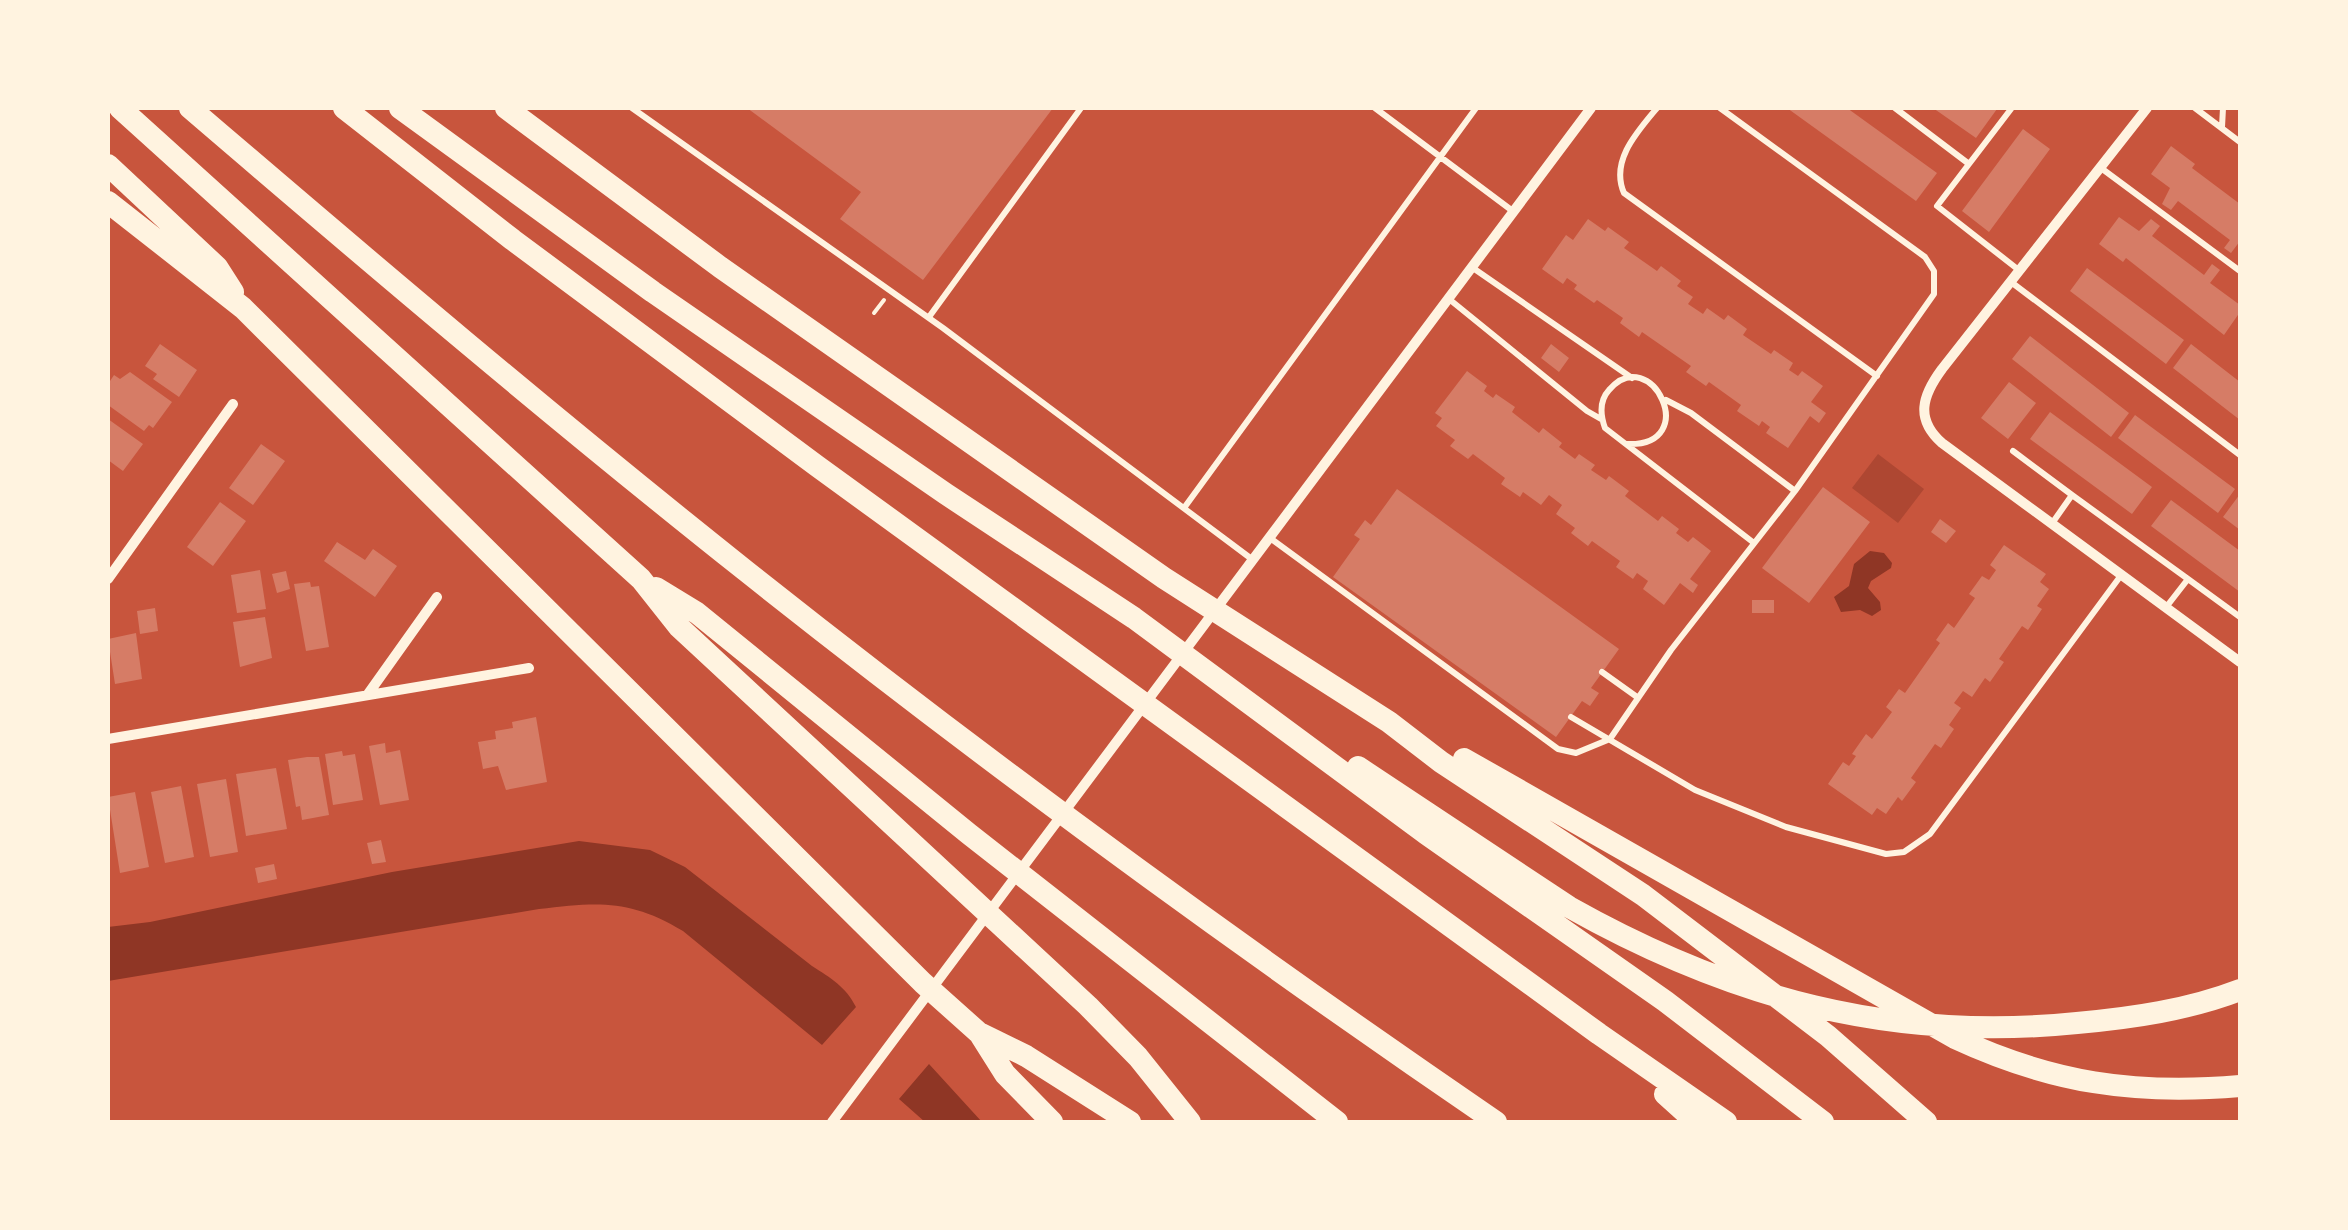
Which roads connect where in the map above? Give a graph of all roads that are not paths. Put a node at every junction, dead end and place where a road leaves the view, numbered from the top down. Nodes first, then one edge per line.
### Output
1 (120, 108) edge
2 (190, 108) edge
3 (344, 108) edge
4 (400, 108) edge
5 (506, 108) edge
6 (632, 108) edge
7 (1082, 108) edge
8 (1375, 108) edge
9 (1476, 108) edge
10 (1591, 108) edge
11 (1657, 108) edge
12 (1720, 108) edge
13 (1895, 108) edge
14 (2147, 108) edge
15 (2195, 108) edge
16 (2223, 108) edge
17 (2011, 109) edge
18 (2222, 128) junction
19 (2240, 142) edge
20 (1441, 157) junction
21 (1969, 164) junction
22 (108, 165) edge
23 (2100, 168) junction
24 (108, 202) edge
25 (1514, 212) junction
26 (1472, 268) junction
27 (2020, 270) junction
28 (2240, 272) edge
29 (2010, 282) junction
30 (1449, 299) junction
31 (243, 308) junction
32 (929, 317) junction
33 (1877, 376) junction
34 (1632, 378) junction
35 (1664, 399) junction
36 (233, 404) dead end
37 (1601, 418) junction
38 (1628, 444) junction
39 (2014, 452) dead end
40 (2240, 455) edge
41 (1795, 491) junction
42 (2072, 495) junction
43 (1184, 508) junction
44 (2052, 522) junction
45 (1270, 538) junction
46 (1754, 543) junction
47 (1253, 560) junction
48 (2122, 573) junction
49 (2188, 578) junction
50 (108, 579) edge
51 (640, 579) junction
52 (436, 597) dead end
53 (2167, 606) junction
54 (2240, 617) edge
55 (2240, 662) edge
56 (529, 668) dead end
57 (1602, 672) dead end
58 (1227, 686) junction
59 (368, 694) junction
60 (1637, 697) junction
61 (1571, 717) dead end
62 (1390, 722) junction
63 (1610, 739) junction
64 (108, 740) edge
65 (2240, 990) edge
66 (976, 1030) junction
67 (1600, 1034) junction
68 (2240, 1086) edge
69 (832, 1122) edge
70 (1052, 1122) edge
71 (1130, 1122) edge
72 (1190, 1122) edge
73 (1337, 1122) edge
74 (1496, 1122) edge
75 (1696, 1122) edge
76 (1726, 1122) edge
77 (1823, 1122) edge
78 (1926, 1122) edge

1 - 51 highway
2 - 74 highway
3 - 67 highway
4 - 58 highway
5 - 62 highway
6 - 32 lane
7 - 32 lane
8 - 20 lane
9 - 20 lane
10 - 25 street
11 - 33 lane
12 - 33 lane
13 - 21 lane
14 - 23 street
15 - 18 lane
16 - 18 lane
17 - 21 lane
18 - 19 lane
20 - 25 lane
20 - 43 lane
21 - 27 lane
22 - 31 highway
23 - 27 street
23 - 28 lane
24 - 31 highway
25 - 26 street
26 - 30 street
26 - 34 lane
27 - 29 street
29 - 40 lane
29 - 44 street
30 - 37 lane
30 - 45 street
31 - 66 highway
32 - 43 lane
33 - 41 lane
34 - 35 lane
34 - 37 lane
35 - 38 lane
35 - 41 lane
36 - 50 street
37 - 38 lane
38 - 46 lane
39 - 42 lane
41 - 46 lane
42 - 44 lane
42 - 49 lane
43 - 47 lane
44 - 48 street
45 - 47 street
45 - 63 lane
46 - 60 lane
47 - 69 street
48 - 53 street
48 - 63 lane
49 - 53 lane
49 - 54 lane
51 - 72 highway
51 - 73 highway
52 - 59 street
53 - 55 street
56 - 59 street
57 - 60 lane
58 - 65 highway
58 - 77 highway
59 - 64 street
60 - 63 lane
61 - 63 lane
62 - 68 highway
62 - 78 highway
66 - 70 highway
66 - 71 highway
67 - 75 highway
67 - 76 highway

